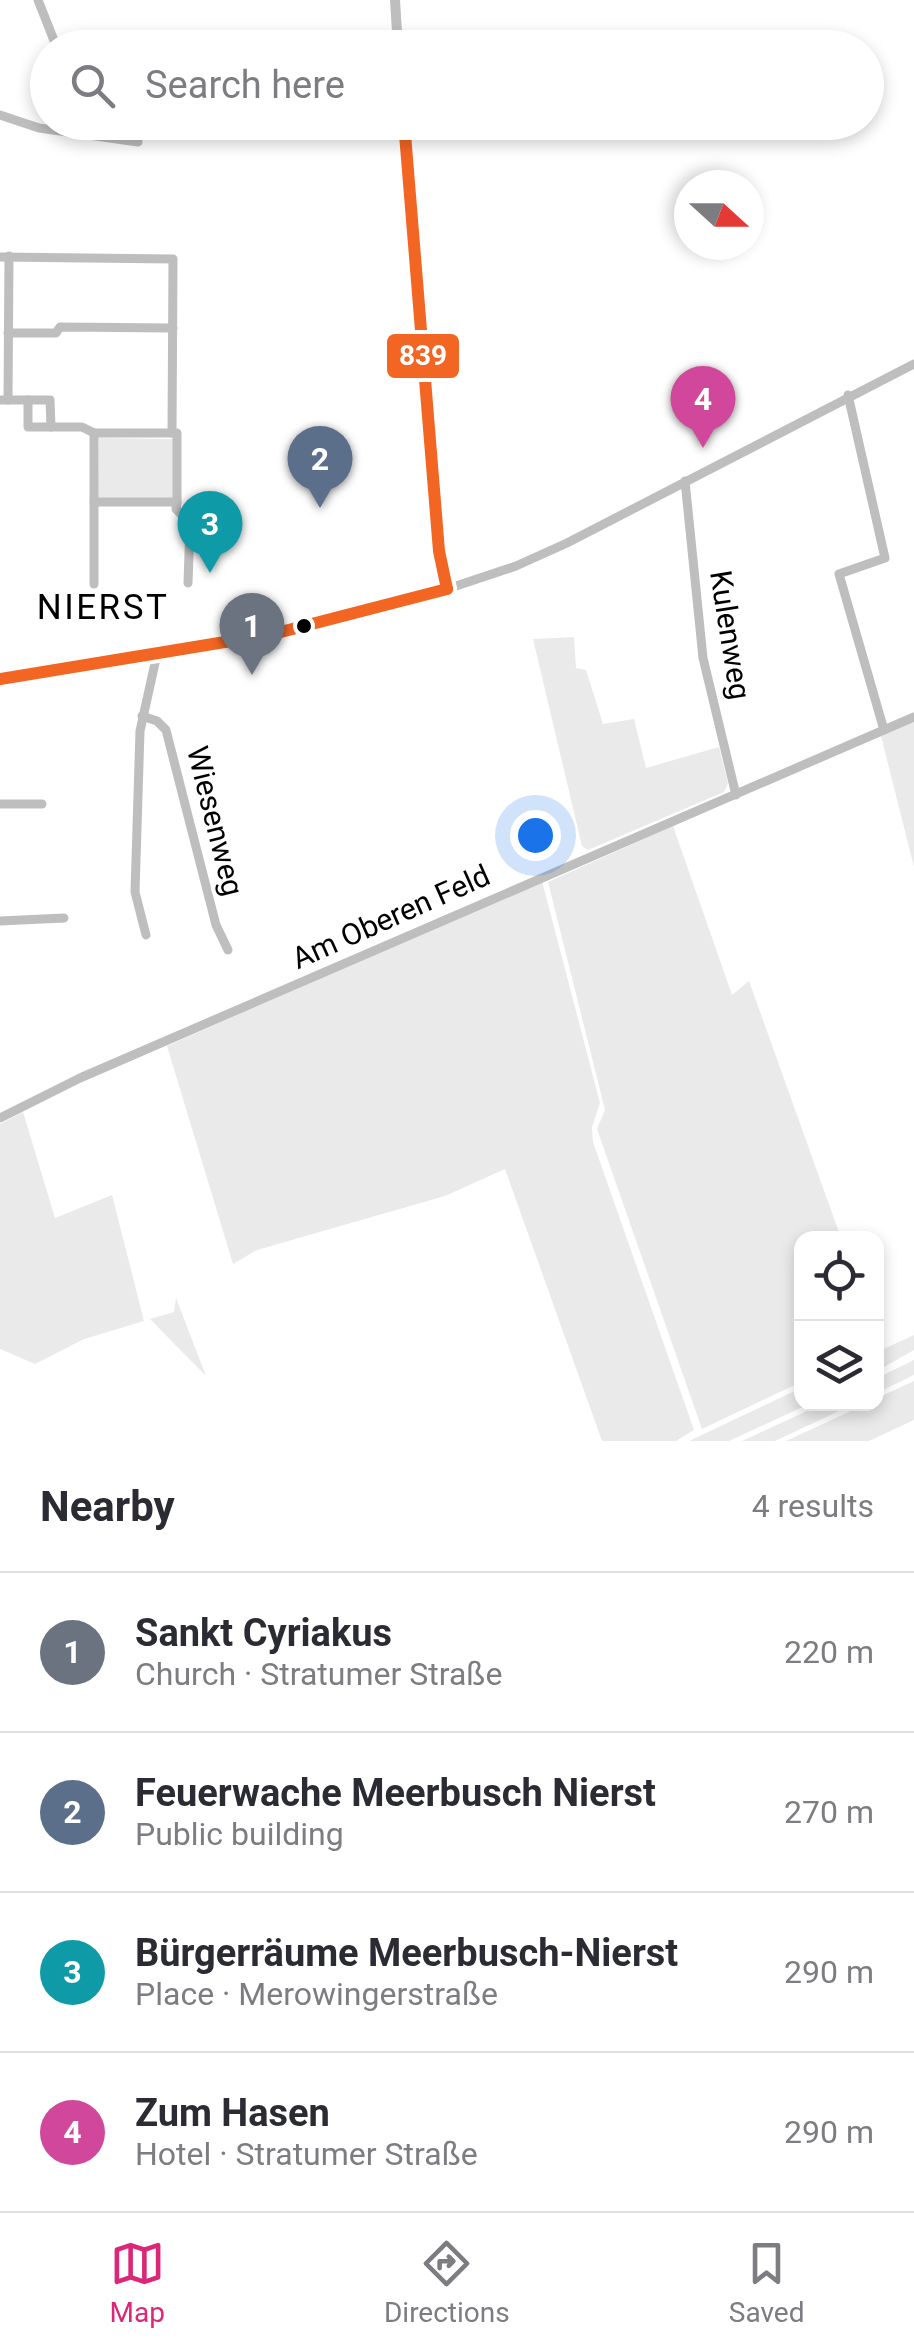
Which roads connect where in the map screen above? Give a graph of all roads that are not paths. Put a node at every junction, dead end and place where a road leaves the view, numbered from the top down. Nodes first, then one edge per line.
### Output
1 (38, 0) edge
2 (394, 0) edge
3 (50, 30) edge
4 (396, 30) edge
5 (0, 114) edge
6 (30, 125) edge
7 (109, 140) edge
8 (405, 140) edge
9 (138, 142) dead end
10 (4, 256) edge
11 (172, 328) junction
12 (8, 334) junction
13 (914, 364) edge
14 (848, 395) junction
15 (4, 400) edge
16 (28, 400) junction
17 (51, 427) junction
18 (94, 433) junction
19 (172, 433) junction
20 (685, 482) junction
21 (94, 502) junction
22 (177, 502) junction
23 (188, 583) dead end
24 (94, 584) dead end
25 (448, 589) junction
26 (156, 654) junction
27 (0, 679) edge
28 (142, 716) junction
29 (914, 717) edge
30 (884, 730) junction
31 (736, 795) junction
32 (0, 804) edge
33 (42, 804) dead end
34 (64, 918) dead end
35 (0, 921) edge
36 (146, 935) dead end
37 (228, 950) dead end
38 (0, 1118) edge

1 - 3 street
2 - 4 street
5 - 6 street
7 - 9 street
8 - 25 street
10 - 11 street
10 - 12 street
11 - 12 street
11 - 19 street
12 - 15 street
13 - 14 street
14 - 20 street
14 - 30 street
15 - 16 street
16 - 17 street
16 - 17 street
17 - 18 street
18 - 19 street
18 - 21 street
19 - 22 street
20 - 25 street
20 - 31 street, Kulenweg
21 - 22 street
21 - 24 street
22 - 23 street
25 - 26 street
26 - 27 street
26 - 28 street, Wiesenweg
28 - 36 street, Wiesenweg
28 - 37 street, Wiesenweg
29 - 30 street, Am Oberen Feld
30 - 31 street, Am Oberen Feld
31 - 38 street, Am Oberen Feld
32 - 33 street
34 - 35 street

